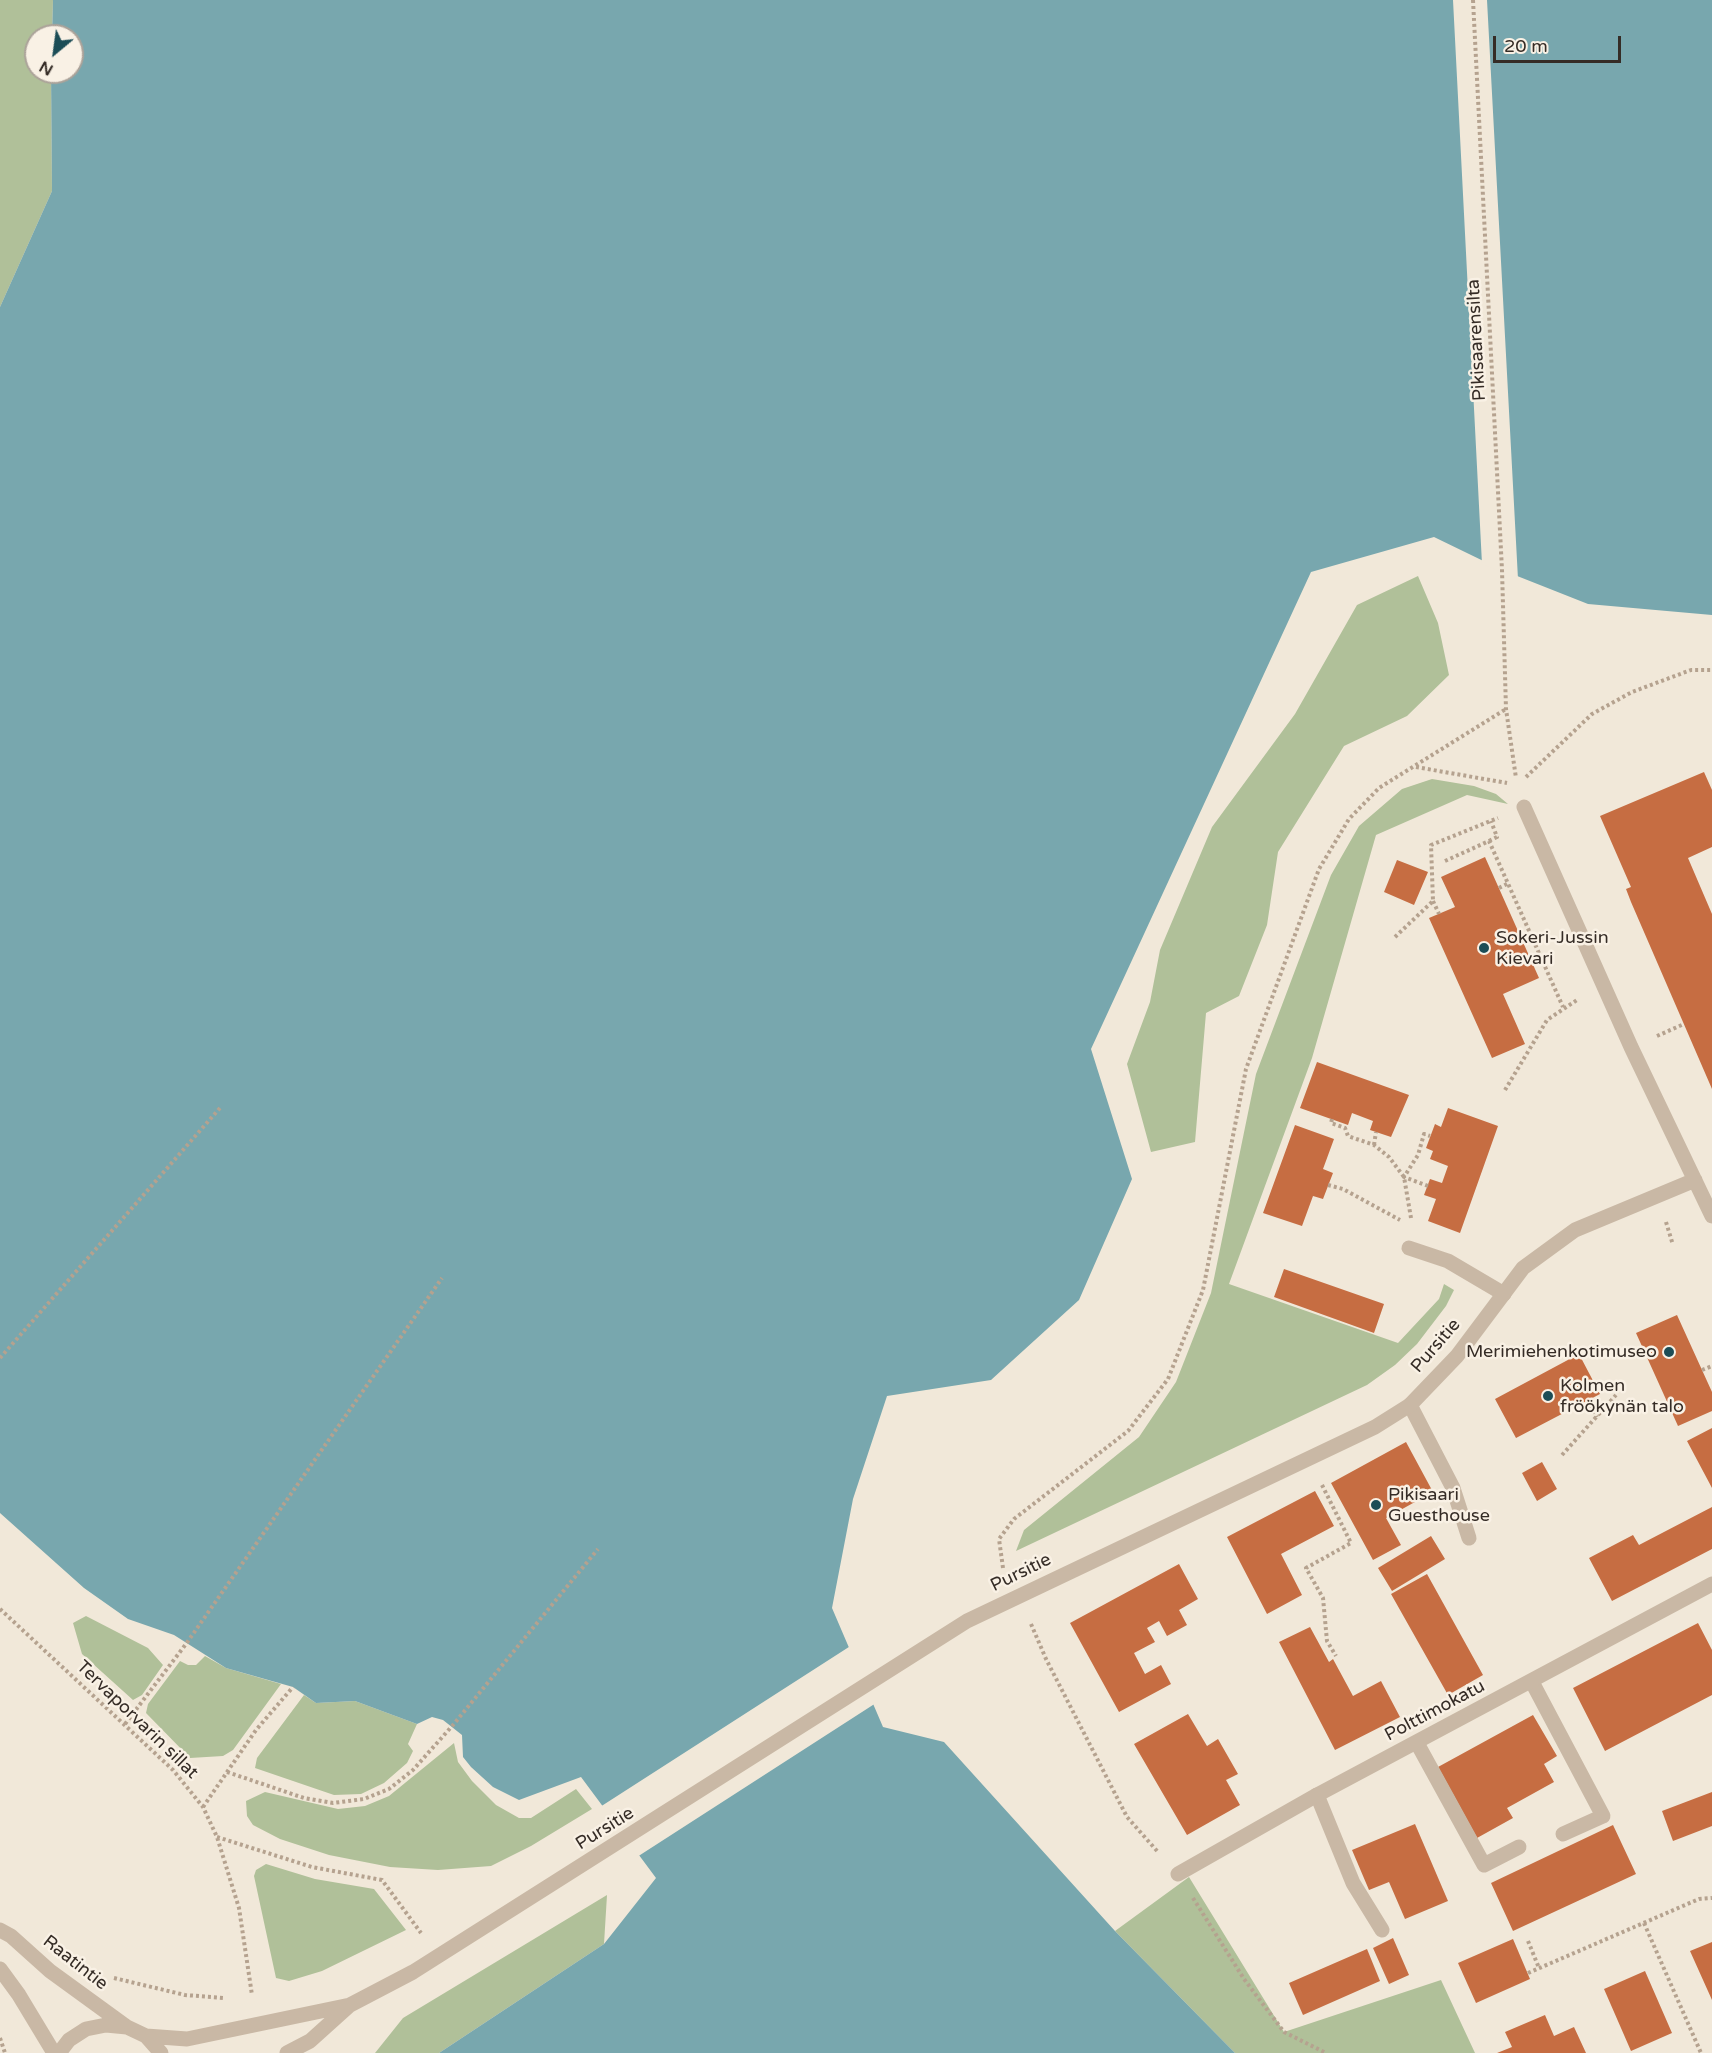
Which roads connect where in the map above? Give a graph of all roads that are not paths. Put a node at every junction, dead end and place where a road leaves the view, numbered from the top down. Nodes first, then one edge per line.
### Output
1 (1524, 807) road end
2 (1695, 1180) junction
3 (1712, 1216) edge
4 (1409, 1248) road end
5 (1504, 1294) junction
6 (1410, 1405) junction
7 (1469, 1538) dead end
8 (1712, 1584) edge
9 (1533, 1682) junction
10 (1417, 1743) junction
11 (1317, 1795) junction
12 (1563, 1834) dead end
13 (1519, 1847) dead end
14 (1178, 1874) road end
15 (0, 1930) edge
16 (1382, 1930) dead end
17 (0, 1969) edge
18 (350, 2005) junction
19 (127, 2027) junction
20 (146, 2036) junction
21 (54, 2053) edge
22 (59, 2053) edge
23 (160, 2053) edge
24 (287, 2053) edge

1 - 2 street
2 - 3 street
2 - 5 street, Pursitie
4 - 5 street
5 - 6 street, Pursitie
6 - 7 street
6 - 18 street, Pursitie
8 - 9 street, Polttimokatu
9 - 10 street, Polttimokatu
9 - 12 street
10 - 11 street, Polttimokatu
10 - 13 street
11 - 14 street, Polttimokatu
11 - 16 street
15 - 19 street, Raatintie
17 - 21 street
18 - 20 street, Pursitie
18 - 24 street, Pursitie
19 - 20 street
19 - 22 street
20 - 23 street

